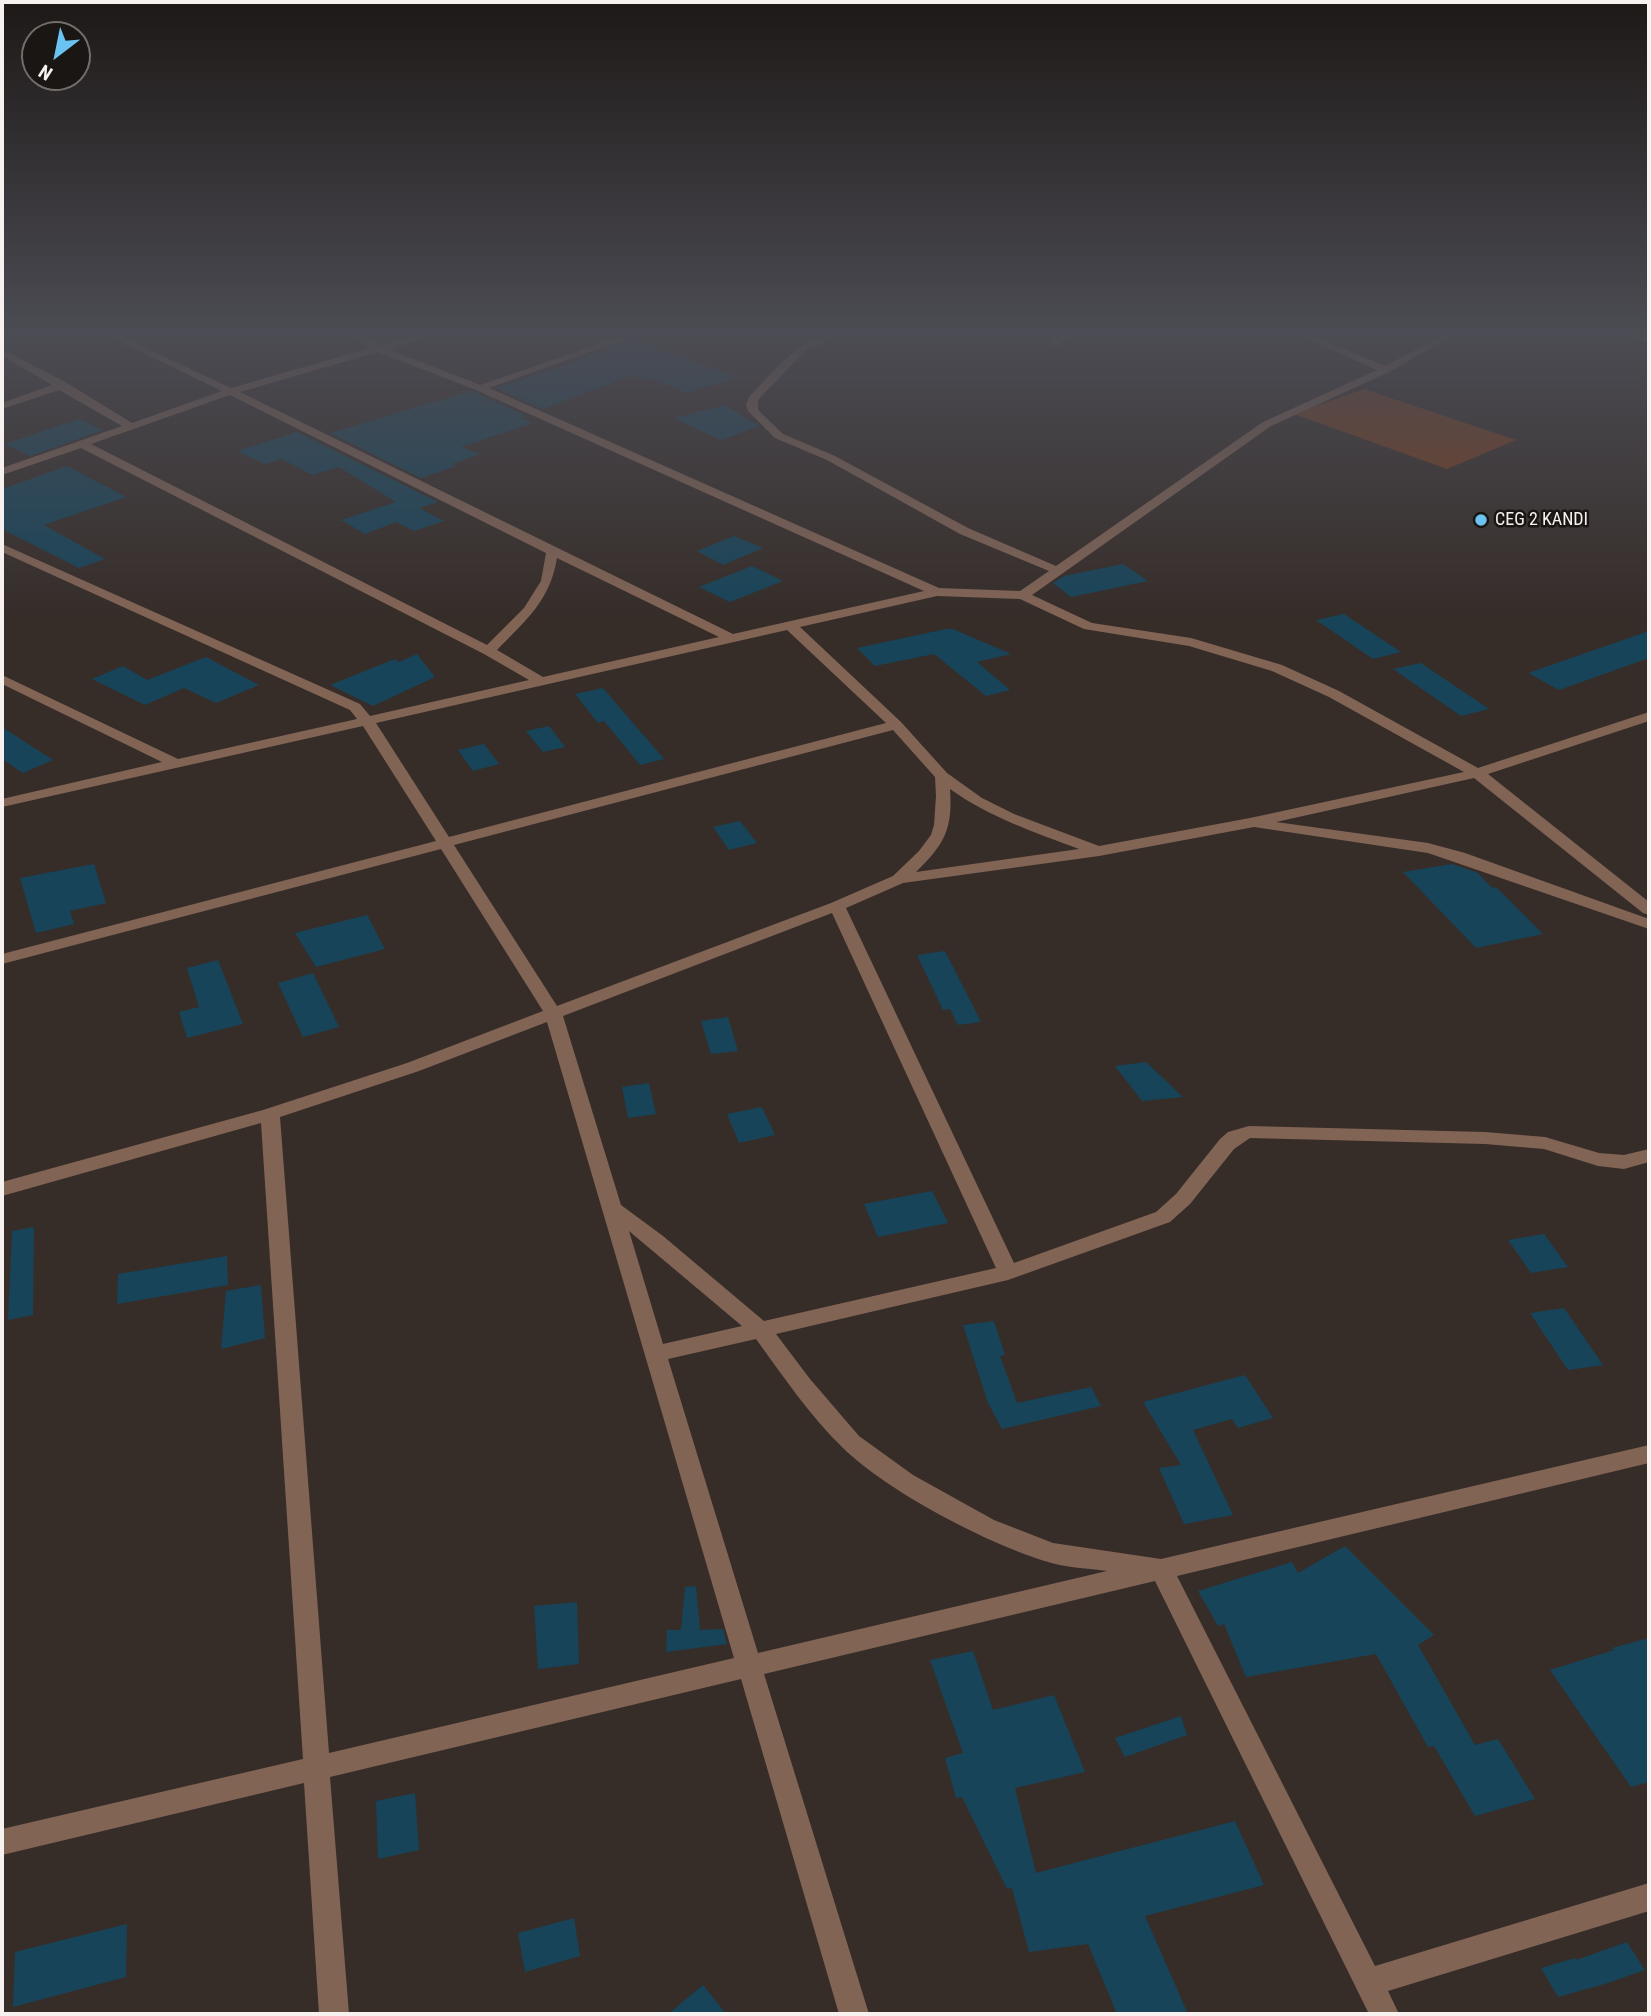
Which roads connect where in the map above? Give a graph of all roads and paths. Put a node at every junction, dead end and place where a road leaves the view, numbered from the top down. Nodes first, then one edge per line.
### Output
1 (119, 431) edge
2 (311, 431) edge
3 (577, 431) edge
4 (774, 431) edge
5 (1257, 431) edge
6 (82, 444) junction
7 (2, 472) edge
8 (2, 548) edge
9 (552, 554) junction
10 (577, 566) junction
11 (1058, 571) junction
12 (547, 581) junction
13 (937, 592) junction
14 (1023, 595) junction
15 (791, 625) junction
16 (733, 639) junction
17 (489, 651) junction
18 (2, 679) edge
19 (542, 682) junction
20 (1649, 716) edge
21 (368, 722) junction
22 (897, 725) junction
23 (179, 765) junction
24 (1477, 773) junction
25 (942, 776) junction
26 (2, 803) edge
27 (1250, 823) junction
28 (445, 843) junction
29 (1099, 851) junction
30 (900, 879) junction
31 (837, 906) junction
32 (1649, 910) edge
33 (1649, 924) edge
34 (2, 958) edge
35 (553, 1013) junction
36 (270, 1114) junction
37 (1649, 1156) edge
38 (2, 1189) edge
39 (612, 1209) junction
40 (1008, 1273) junction
41 (761, 1330) junction
42 (655, 1354) junction
43 (1649, 1454) edge
44 (1161, 1569) junction
45 (749, 1666) junction
46 (317, 1768) junction
47 (2, 1842) edge
48 (1649, 1897) edge
49 (1368, 1982) junction
50 (334, 2014) edge
51 (854, 2014) edge
52 (1384, 2014) edge

1 - 6 street
2 - 9 street
3 - 13 street
4 - 11 street
5 - 11 street
6 - 7 street
6 - 17 street
8 - 21 street
9 - 10 street
9 - 12 street
10 - 12 street
10 - 16 street
11 - 14 street
12 - 17 street
13 - 14 street
13 - 15 street
14 - 24 street
15 - 16 street
15 - 22 street
16 - 19 street
17 - 19 street
18 - 23 street
19 - 21 street
20 - 24 street
21 - 23 street
21 - 28 street
22 - 25 street
22 - 28 street
23 - 26 street
24 - 27 street
24 - 32 street
25 - 29 street
25 - 30 street
27 - 29 street
27 - 33 street
28 - 34 street
28 - 35 street
29 - 30 street
30 - 31 street
31 - 35 street
31 - 40 street
35 - 36 street
35 - 39 street
36 - 38 street
36 - 46 street
37 - 40 street
39 - 41 street
39 - 42 street
40 - 41 street
41 - 42 street
41 - 44 street
42 - 45 street
43 - 44 street
44 - 45 street
44 - 49 street
45 - 46 street
45 - 51 street
46 - 47 street
46 - 50 street
48 - 49 street
49 - 52 street

